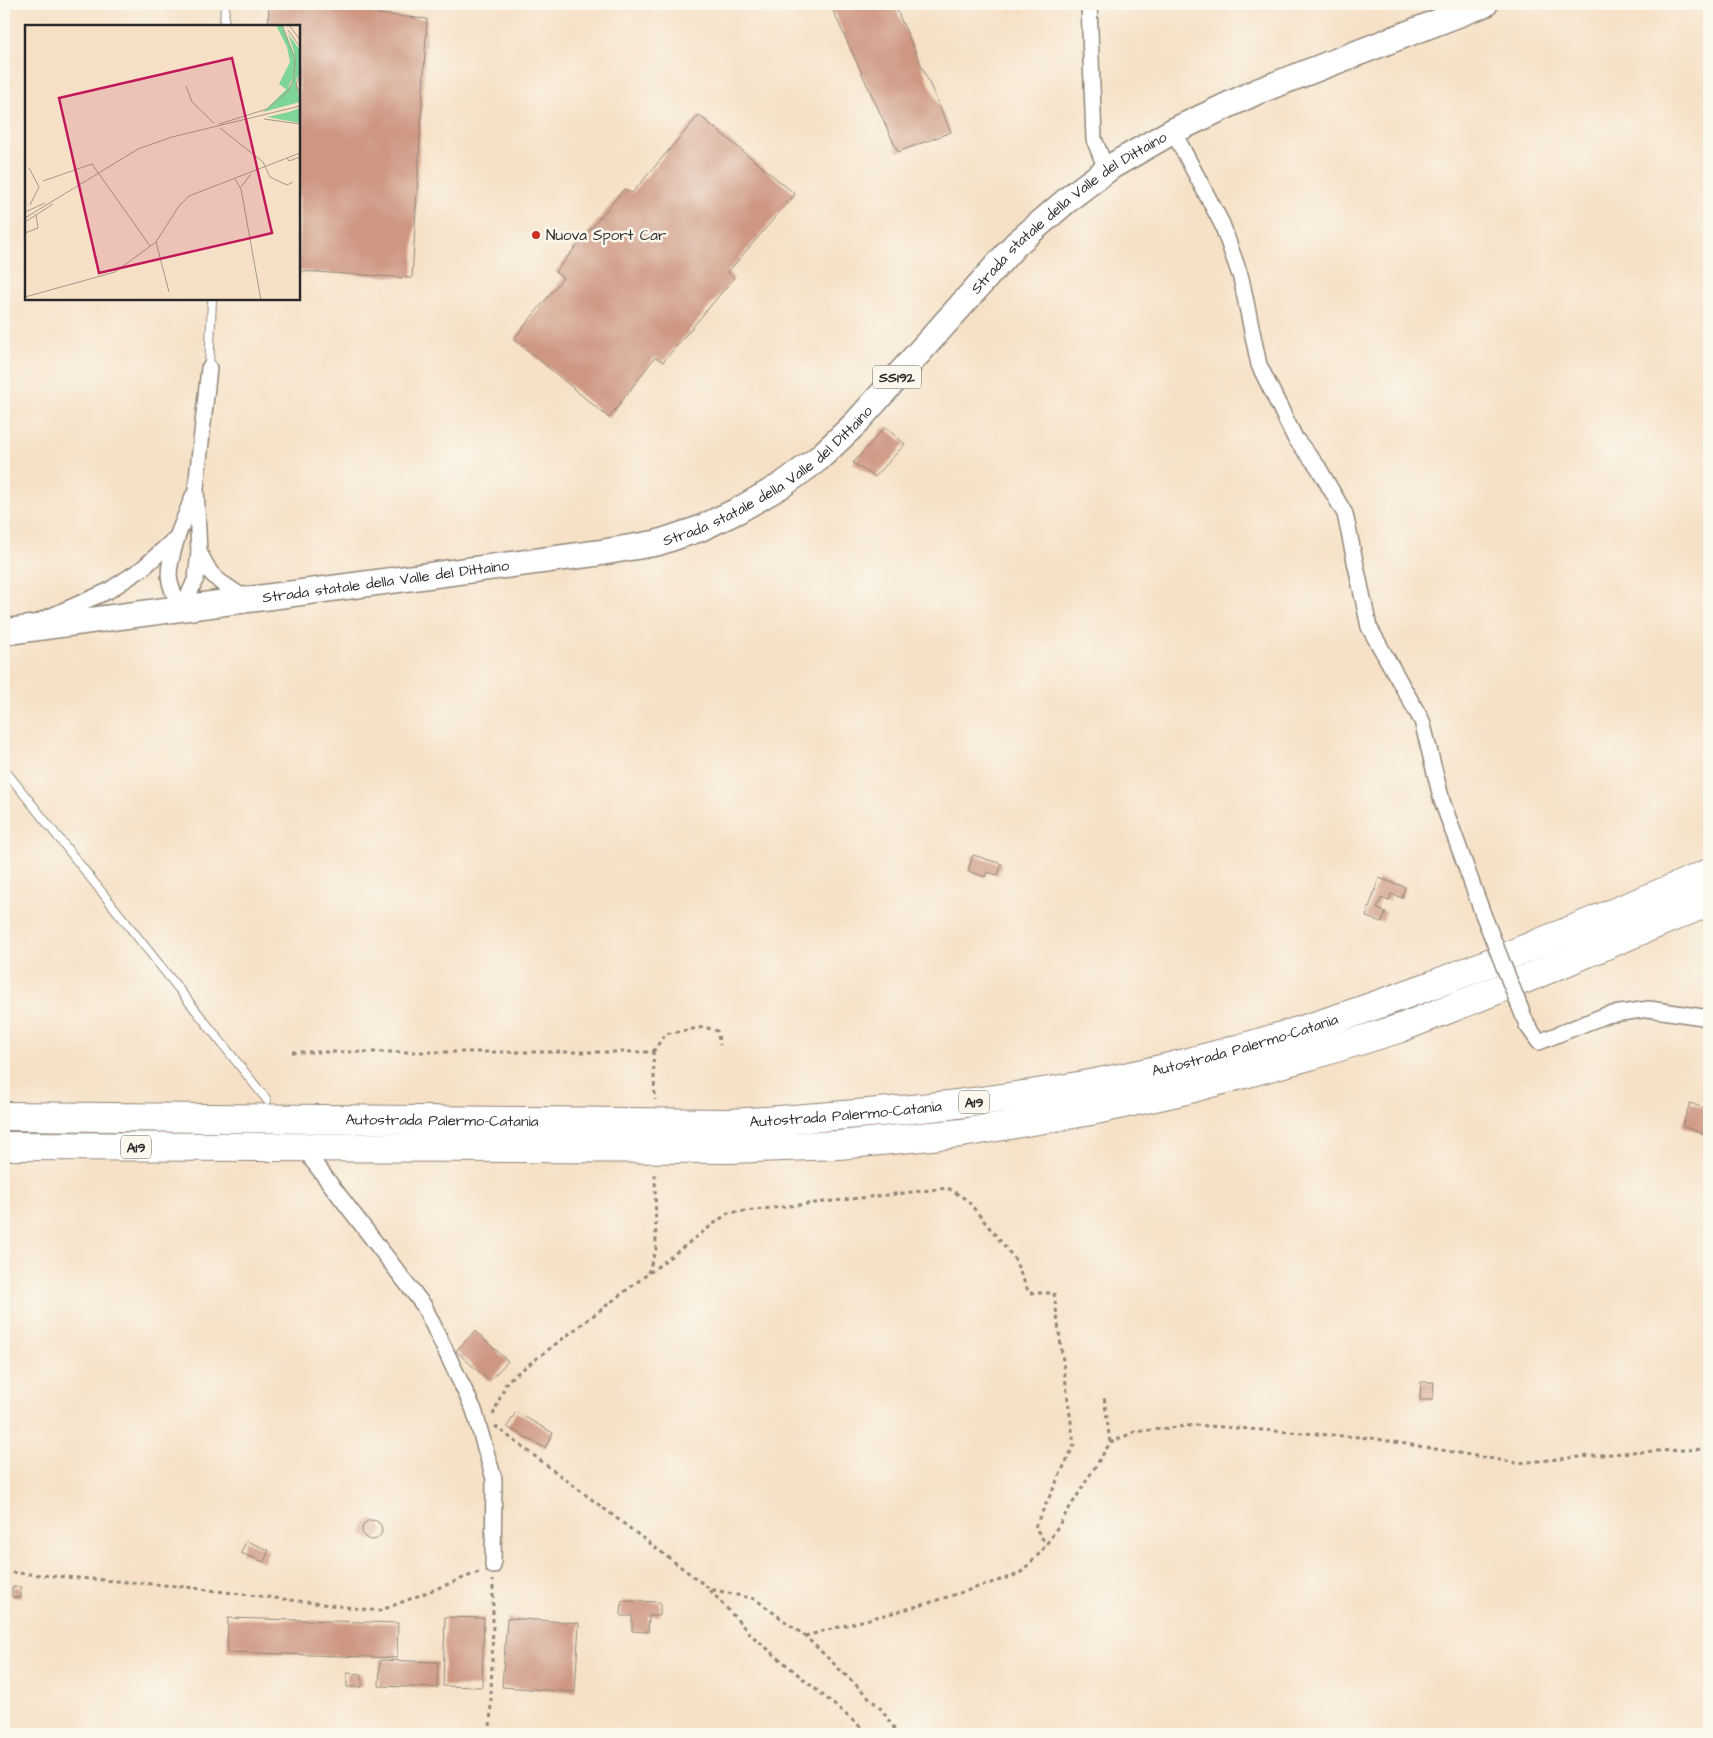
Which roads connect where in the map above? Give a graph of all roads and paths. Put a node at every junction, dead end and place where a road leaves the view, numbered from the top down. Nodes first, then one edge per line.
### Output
1 (225, 4) edge
2 (1089, 4) edge
3 (1485, 4) edge
4 (224, 25) edge
5 (1173, 131) junction
6 (1112, 166) junction
7 (212, 300) edge
8 (209, 368) joint
9 (196, 488) junction
10 (177, 537) junction
11 (199, 552) junction
12 (247, 600) junction
13 (183, 608) junction
14 (12, 631) edge
15 (4, 769) edge
16 (1709, 873) edge
17 (1709, 902) edge
18 (1709, 1018) edge
19 (720, 1045) dead end
20 (292, 1052) dead end
21 (653, 1052) junction
22 (267, 1100) dead end
23 (655, 1102) dead end
24 (4, 1116) edge
25 (4, 1146) edge
26 (268, 1147) junction
27 (4, 1160) edge
28 (312, 1160) dead end
29 (655, 1168) dead end
30 (648, 1273) junction
31 (1104, 1396) dead end
32 (1110, 1444) junction
33 (1709, 1449) edge
34 (1046, 1544) junction
35 (493, 1566) junction
36 (4, 1572) edge
37 (710, 1590) junction
38 (805, 1636) junction
39 (490, 1734) edge
40 (869, 1734) edge
41 (898, 1734) edge

1 - 4 lane
2 - 6 street
3 - 5 main road, Strada statale della Valle del Dittaino / SS192
5 - 6 main road, Strada statale della Valle del Dittaino / SS192
5 - 18 street, bridge
6 - 12 main road, Strada statale della Valle del Dittaino / SS192
7 - 8 lane
8 - 9 street
9 - 10 street
9 - 11 street
10 - 13 street
10 - 14 street
11 - 12 street
11 - 13 street
12 - 13 main road, Strada statale della Valle del Dittaino
13 - 14 main road, Strada statale della Valle del Dittaino
15 - 22 lane
16 - 24 highway, Autostrada Palermo-Catania / A19
17 - 26 highway, Autostrada Palermo-Catania / A19
19 - 21 path
20 - 21 path
21 - 23 path
25 - 26 highway, Autostrada Palermo-Catania / A19
26 - 27 highway
28 - 35 street
29 - 30 path
30 - 34 path
30 - 37 path
31 - 32 path
32 - 33 path
32 - 34 path
34 - 38 path
35 - 36 path
35 - 39 path
37 - 38 path
37 - 40 path
38 - 41 path

